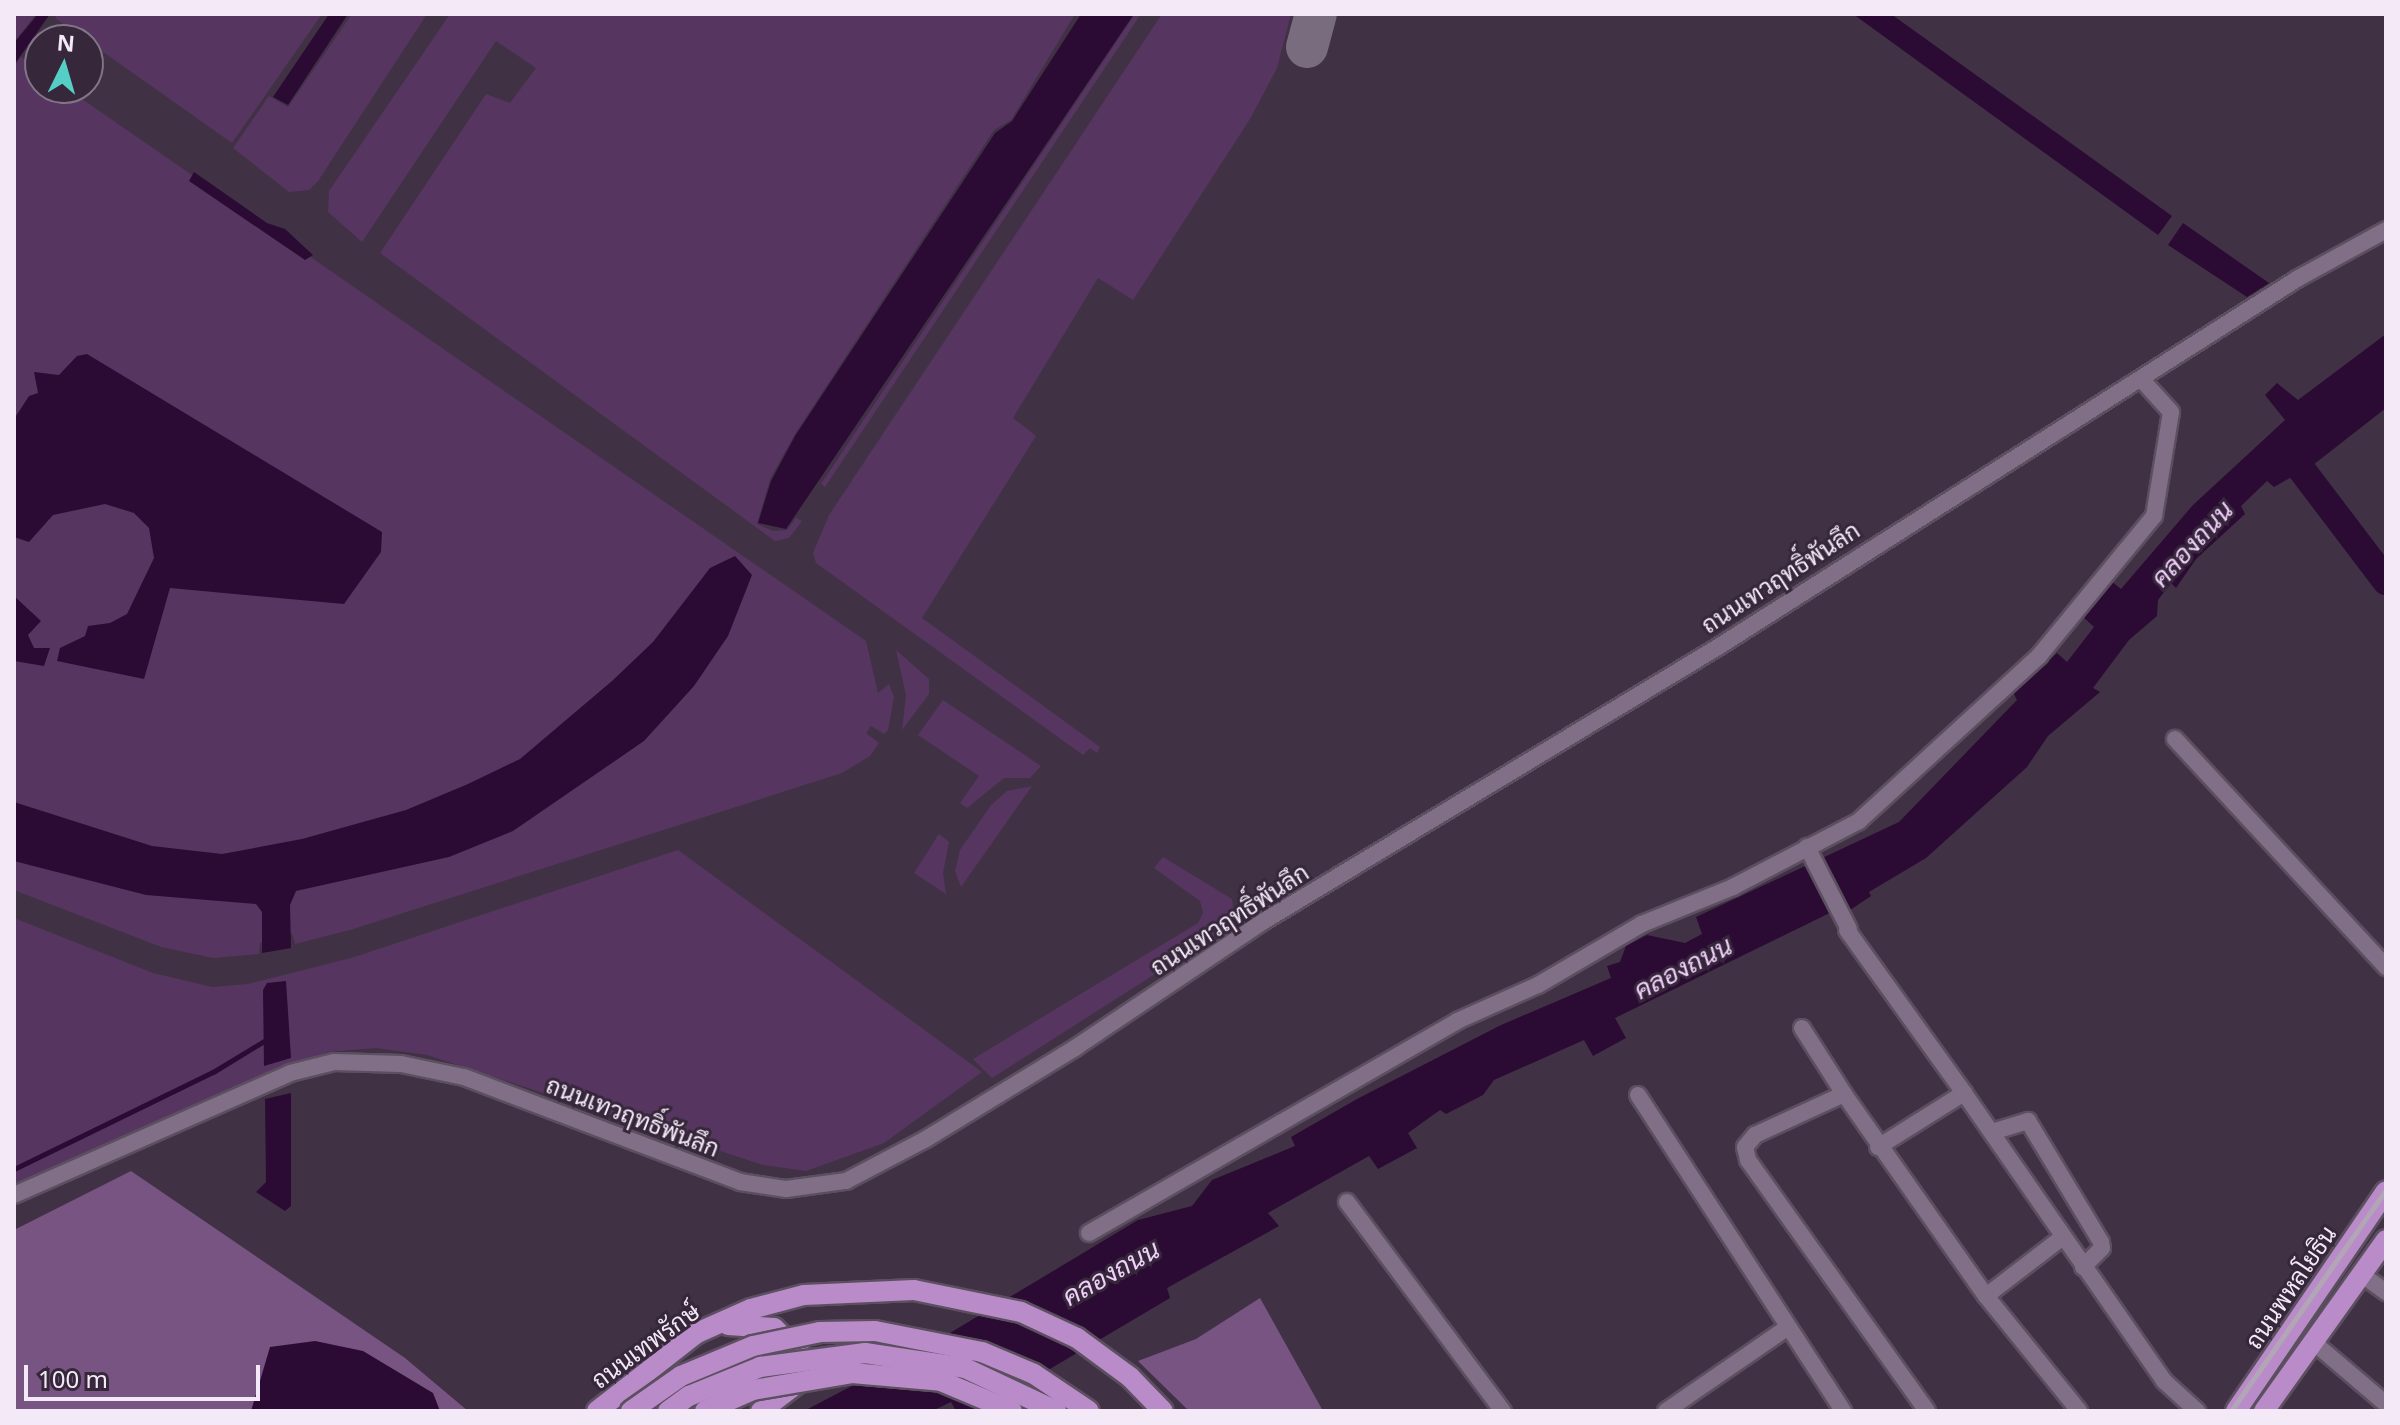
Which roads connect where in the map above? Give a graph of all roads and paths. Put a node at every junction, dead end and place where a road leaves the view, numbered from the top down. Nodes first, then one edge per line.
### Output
1 (2386, 230) edge
2 (2141, 379) junction
3 (2175, 739) dead end
4 (1807, 847) junction
5 (2386, 967) edge
6 (1802, 1028) dead end
7 (1964, 1093) junction
8 (1844, 1094) junction
9 (1638, 1095) dead end
10 (1992, 1132) junction
11 (1878, 1147) junction
12 (2386, 1191) edge
13 (14, 1195) edge
14 (1347, 1202) dead end
15 (1089, 1233) dead end
16 (2063, 1237) junction
17 (2386, 1240) edge
18 (2083, 1267) junction
19 (2361, 1274) junction
20 (2386, 1292) edge
21 (1986, 1296) junction
22 (2294, 1326) junction
23 (1788, 1327) junction
24 (697, 1333) junction
25 (2314, 1339) junction
26 (2386, 1404) edge
27 (1838, 1409) edge
28 (597, 1411) edge
29 (631, 1411) edge
30 (668, 1411) edge
31 (705, 1411) edge
32 (761, 1411) edge
33 (1012, 1411) edge
34 (1056, 1411) edge
35 (1089, 1411) edge
36 (1163, 1411) edge
37 (1503, 1411) edge
38 (1666, 1411) edge
39 (1927, 1411) edge
40 (2079, 1411) edge
41 (2197, 1411) edge
42 (2236, 1411) edge
43 (2264, 1411) edge

1 - 2 street, ถนนเทวฤทธิ์พันลึก
2 - 4 street
2 - 13 street, ถนนเทวฤทธิ์พันลึก
3 - 5 street
4 - 7 street
4 - 15 street
6 - 8 street
7 - 10 street
7 - 11 street
8 - 11 street
8 - 39 street
9 - 23 street
10 - 16 street
10 - 18 street
11 - 21 street
12 - 22 main road, ถนนพหลโยธิน
14 - 37 street
16 - 18 street
16 - 21 street
17 - 19 main road, ถนนพหลโยธิน
18 - 41 street
19 - 20 street
19 - 25 main road, ถนนพหลโยธิน
21 - 40 street
22 - 25 main road
22 - 42 main road, ถนนพหลโยธิน
23 - 27 street
23 - 38 street
24 - 28 main road, ถนนเทพรักษ์
24 - 32 main road
24 - 36 main road, ถนนเทพรักษ์
25 - 26 street
25 - 43 main road, ถนนพหลโยธิน
29 - 35 main road, ถนนเทพรักษ์, bridge
30 - 34 main road, bridge
31 - 33 main road, bridge

